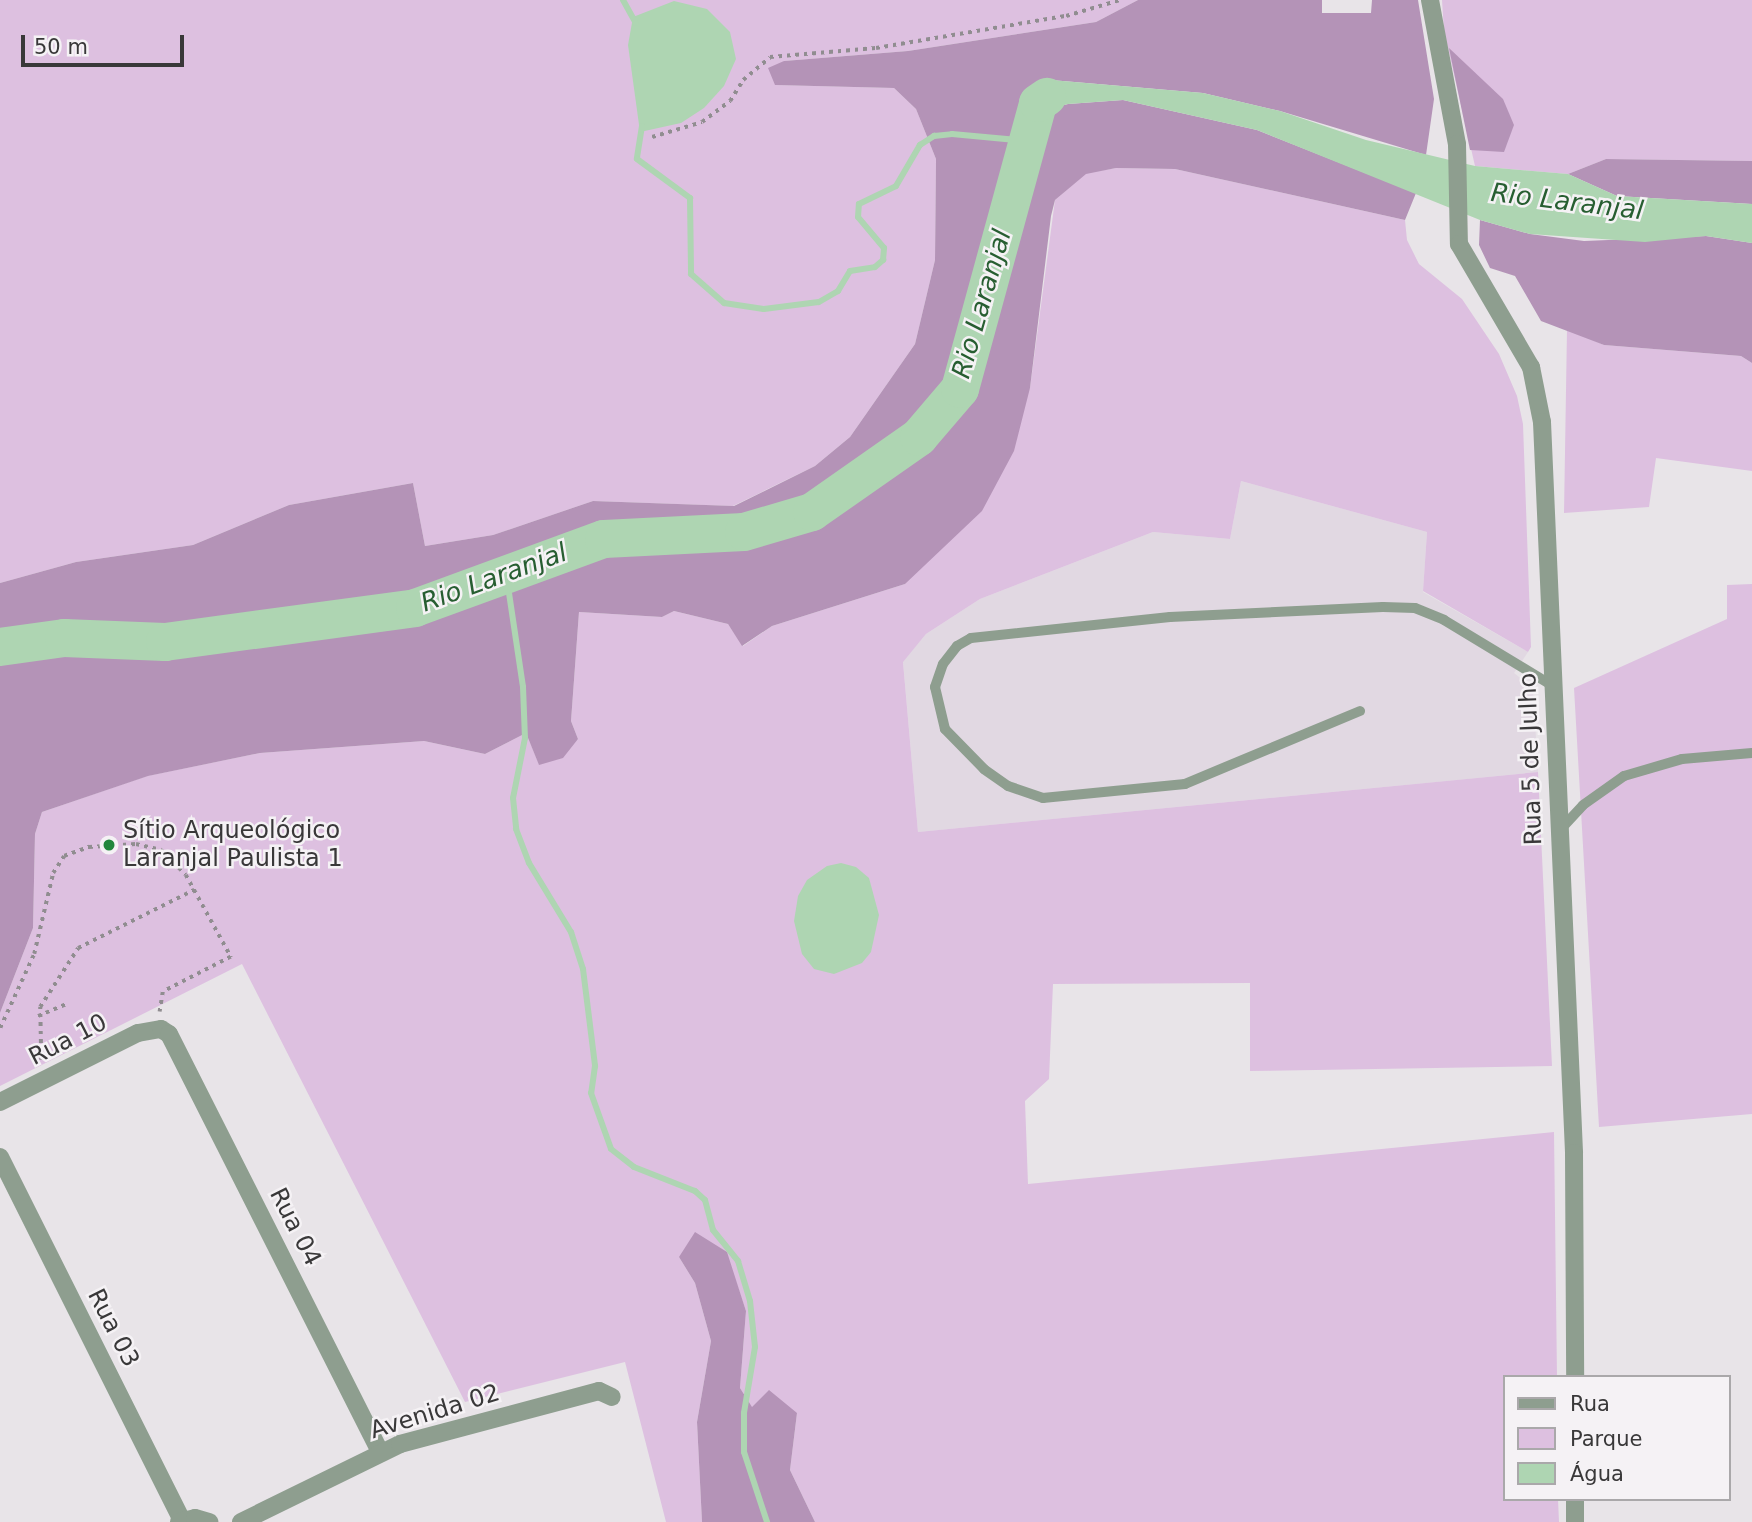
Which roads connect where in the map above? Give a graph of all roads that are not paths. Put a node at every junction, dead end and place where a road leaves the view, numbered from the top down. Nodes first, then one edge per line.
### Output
1 (1430, 0) edge
2 (1553, 686) junction
3 (1360, 711) dead end
4 (1752, 753) edge
5 (1559, 831) junction
6 (161, 1029) joint
7 (0, 1102) edge
8 (0, 1157) edge
9 (1575, 1375) edge
10 (612, 1397) dead end
11 (380, 1452) junction
12 (1575, 1501) edge
13 (180, 1521) edge
14 (209, 1522) edge
15 (241, 1522) edge
16 (1575, 1522) edge

1 - 2 street, Rua 5 de Julho
2 - 3 lane
2 - 5 street, Rua 5 de Julho
4 - 5 lane
5 - 9 street, Rua 5 de Julho
6 - 7 street, Rua 10
6 - 11 street, Rua 04
8 - 13 street, Rua 03
10 - 11 street, Avenida 02
11 - 15 street, Avenida 02
12 - 16 street
13 - 14 street

